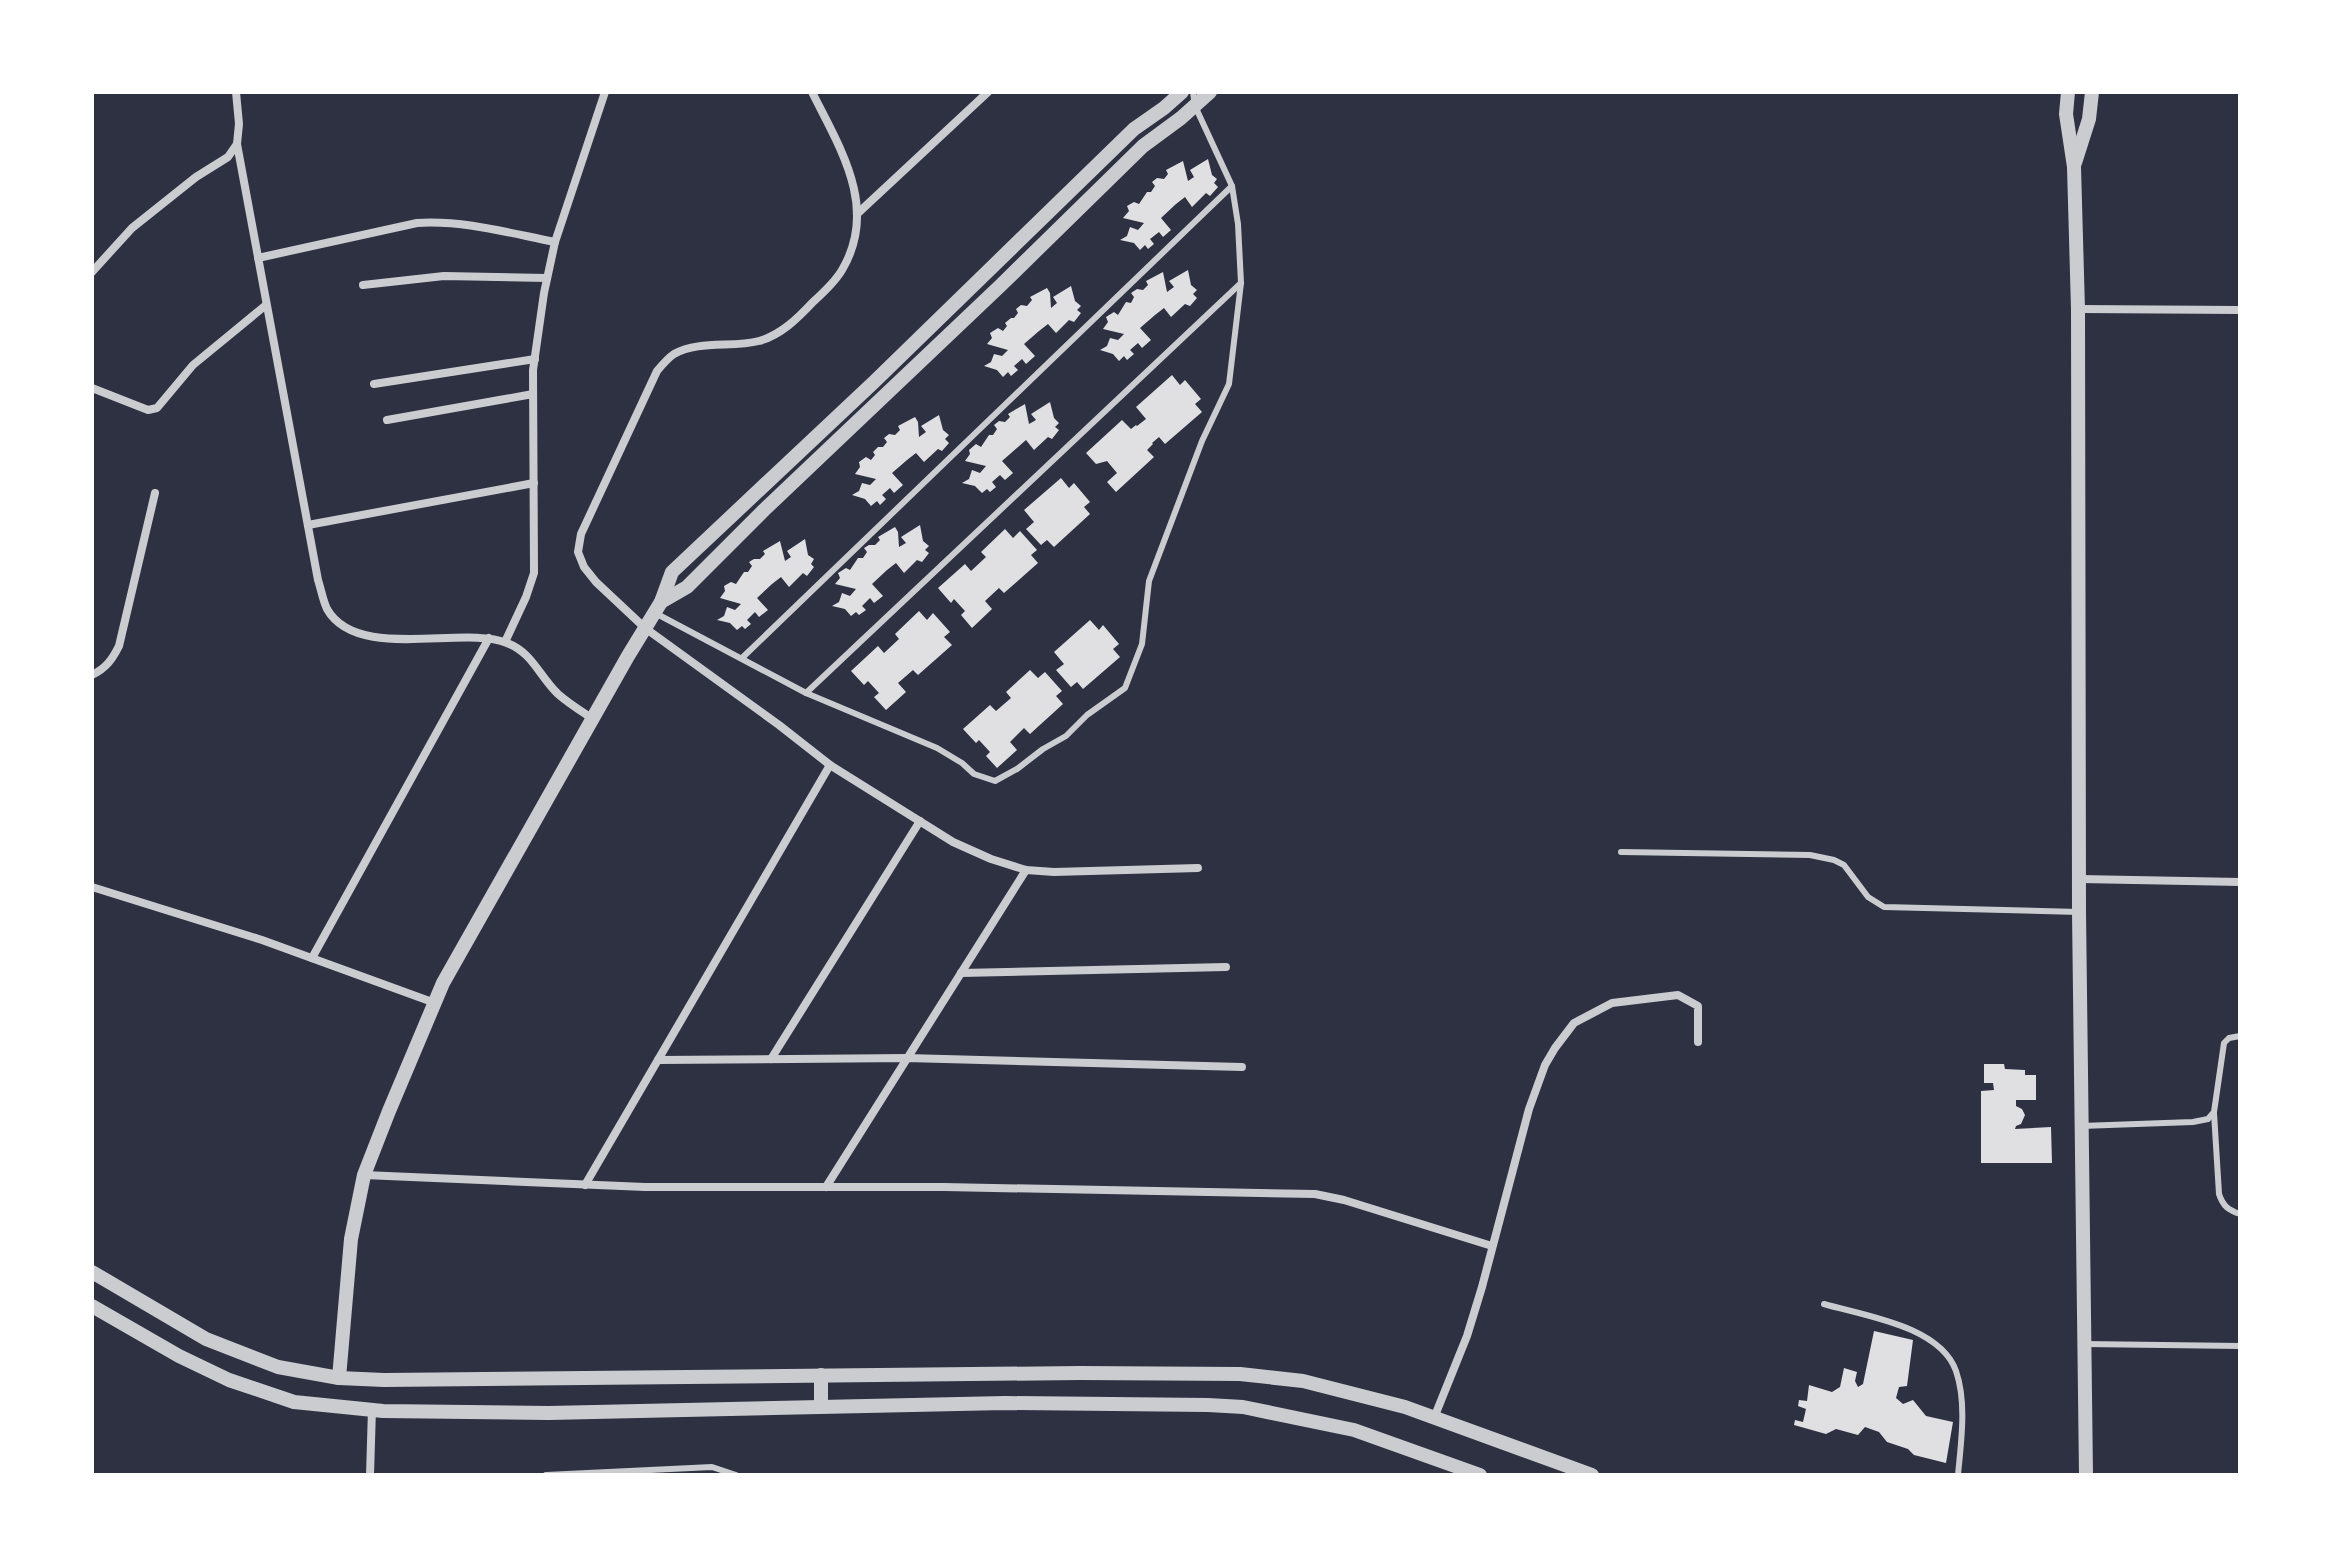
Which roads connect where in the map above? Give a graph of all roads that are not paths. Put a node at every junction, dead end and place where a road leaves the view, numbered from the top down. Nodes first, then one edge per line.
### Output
1 (236, 92) edge
2 (605, 92) edge
3 (813, 92) edge
4 (988, 92) edge
5 (1182, 92) edge
6 (1210, 92) edge
7 (2068, 92) edge
8 (2092, 92) edge
9 (1194, 99) edge
10 (237, 144) junction
11 (2074, 167) junction
12 (1232, 186) junction
13 (857, 214) junction
14 (555, 242) junction
15 (258, 258) junction
16 (92, 272) edge
17 (547, 278) junction
18 (1241, 283) junction
19 (363, 285) dead end
20 (266, 305) junction
21 (2078, 309) junction
22 (2240, 310) edge
23 (535, 359) junction
24 (374, 384) dead end
25 (92, 388) edge
26 (533, 394) junction
27 (387, 420) dead end
28 (534, 483) junction
29 (155, 493) dead end
30 (308, 525) junction
31 (658, 608) junction
32 (645, 628) junction
33 (489, 638) junction
34 (505, 642) junction
35 (742, 658) junction
36 (92, 675) edge
37 (806, 693) junction
38 (593, 719) junction
39 (830, 765) junction
40 (920, 821) junction
41 (1621, 852) dead end
42 (1198, 868) dead end
43 (1026, 870) junction
44 (2080, 879) junction
45 (2240, 882) edge
46 (92, 887) edge
47 (2079, 912) junction
48 (312, 958) junction
49 (1226, 967) dead end
50 (961, 973) junction
51 (435, 1003) junction
52 (2240, 1036) edge
53 (1698, 1042) dead end
54 (907, 1058) junction
55 (771, 1059) junction
56 (658, 1060) junction
57 (1242, 1067) dead end
58 (2214, 1112) junction
59 (2081, 1126) junction
60 (364, 1175) junction
61 (585, 1185) junction
62 (826, 1187) junction
63 (2240, 1214) edge
64 (1492, 1246) junction
65 (92, 1272) edge
66 (1824, 1304) dead end
67 (92, 1306) edge
68 (2084, 1344) junction
69 (2240, 1346) edge
70 (821, 1375) junction
71 (339, 1378) junction
72 (821, 1406) junction
73 (372, 1409) junction
74 (1434, 1418) junction
75 (370, 1475) edge
76 (546, 1475) edge
77 (736, 1475) edge
78 (1478, 1475) edge
79 (1592, 1475) edge
80 (1958, 1475) edge
81 (2086, 1475) edge

1 - 10 street
2 - 14 street
3 - 13 street
4 - 13 street
5 - 31 street
6 - 9 street
7 - 11 street
8 - 11 street
9 - 12 lane
9 - 31 street
10 - 15 street
10 - 16 street
11 - 21 street
12 - 18 lane
12 - 35 lane
13 - 32 street
14 - 15 street
14 - 17 street
15 - 20 street
17 - 19 street
17 - 23 street
18 - 37 lane
18 - 37 lane
20 - 25 street
20 - 30 street
21 - 22 street
21 - 44 street
23 - 24 street
23 - 26 street
26 - 27 street
26 - 28 street
28 - 30 street
28 - 34 street
29 - 36 street
30 - 33 street
31 - 32 street
31 - 35 lane
32 - 38 street
32 - 39 street
33 - 34 street
33 - 48 street
34 - 38 street
35 - 37 lane
38 - 51 street
39 - 40 street
39 - 56 street
40 - 43 street
40 - 55 street
41 - 47 lane
42 - 43 street
43 - 50 street
44 - 45 street
44 - 47 street
46 - 48 street
47 - 59 street
48 - 51 street
49 - 50 street
50 - 54 street
51 - 60 street
52 - 58 lane
53 - 64 street
54 - 55 street
54 - 57 street
54 - 62 street
55 - 56 street
56 - 61 street
58 - 59 lane
58 - 63 lane
59 - 68 street
60 - 61 street
60 - 71 street
61 - 62 street
62 - 64 street
64 - 74 street
65 - 71 street
66 - 80 lane
67 - 73 street
68 - 69 lane
68 - 81 street
70 - 71 street
70 - 72 street
70 - 74 street
72 - 73 street
72 - 78 street
73 - 75 street
74 - 79 street
76 - 77 lane

